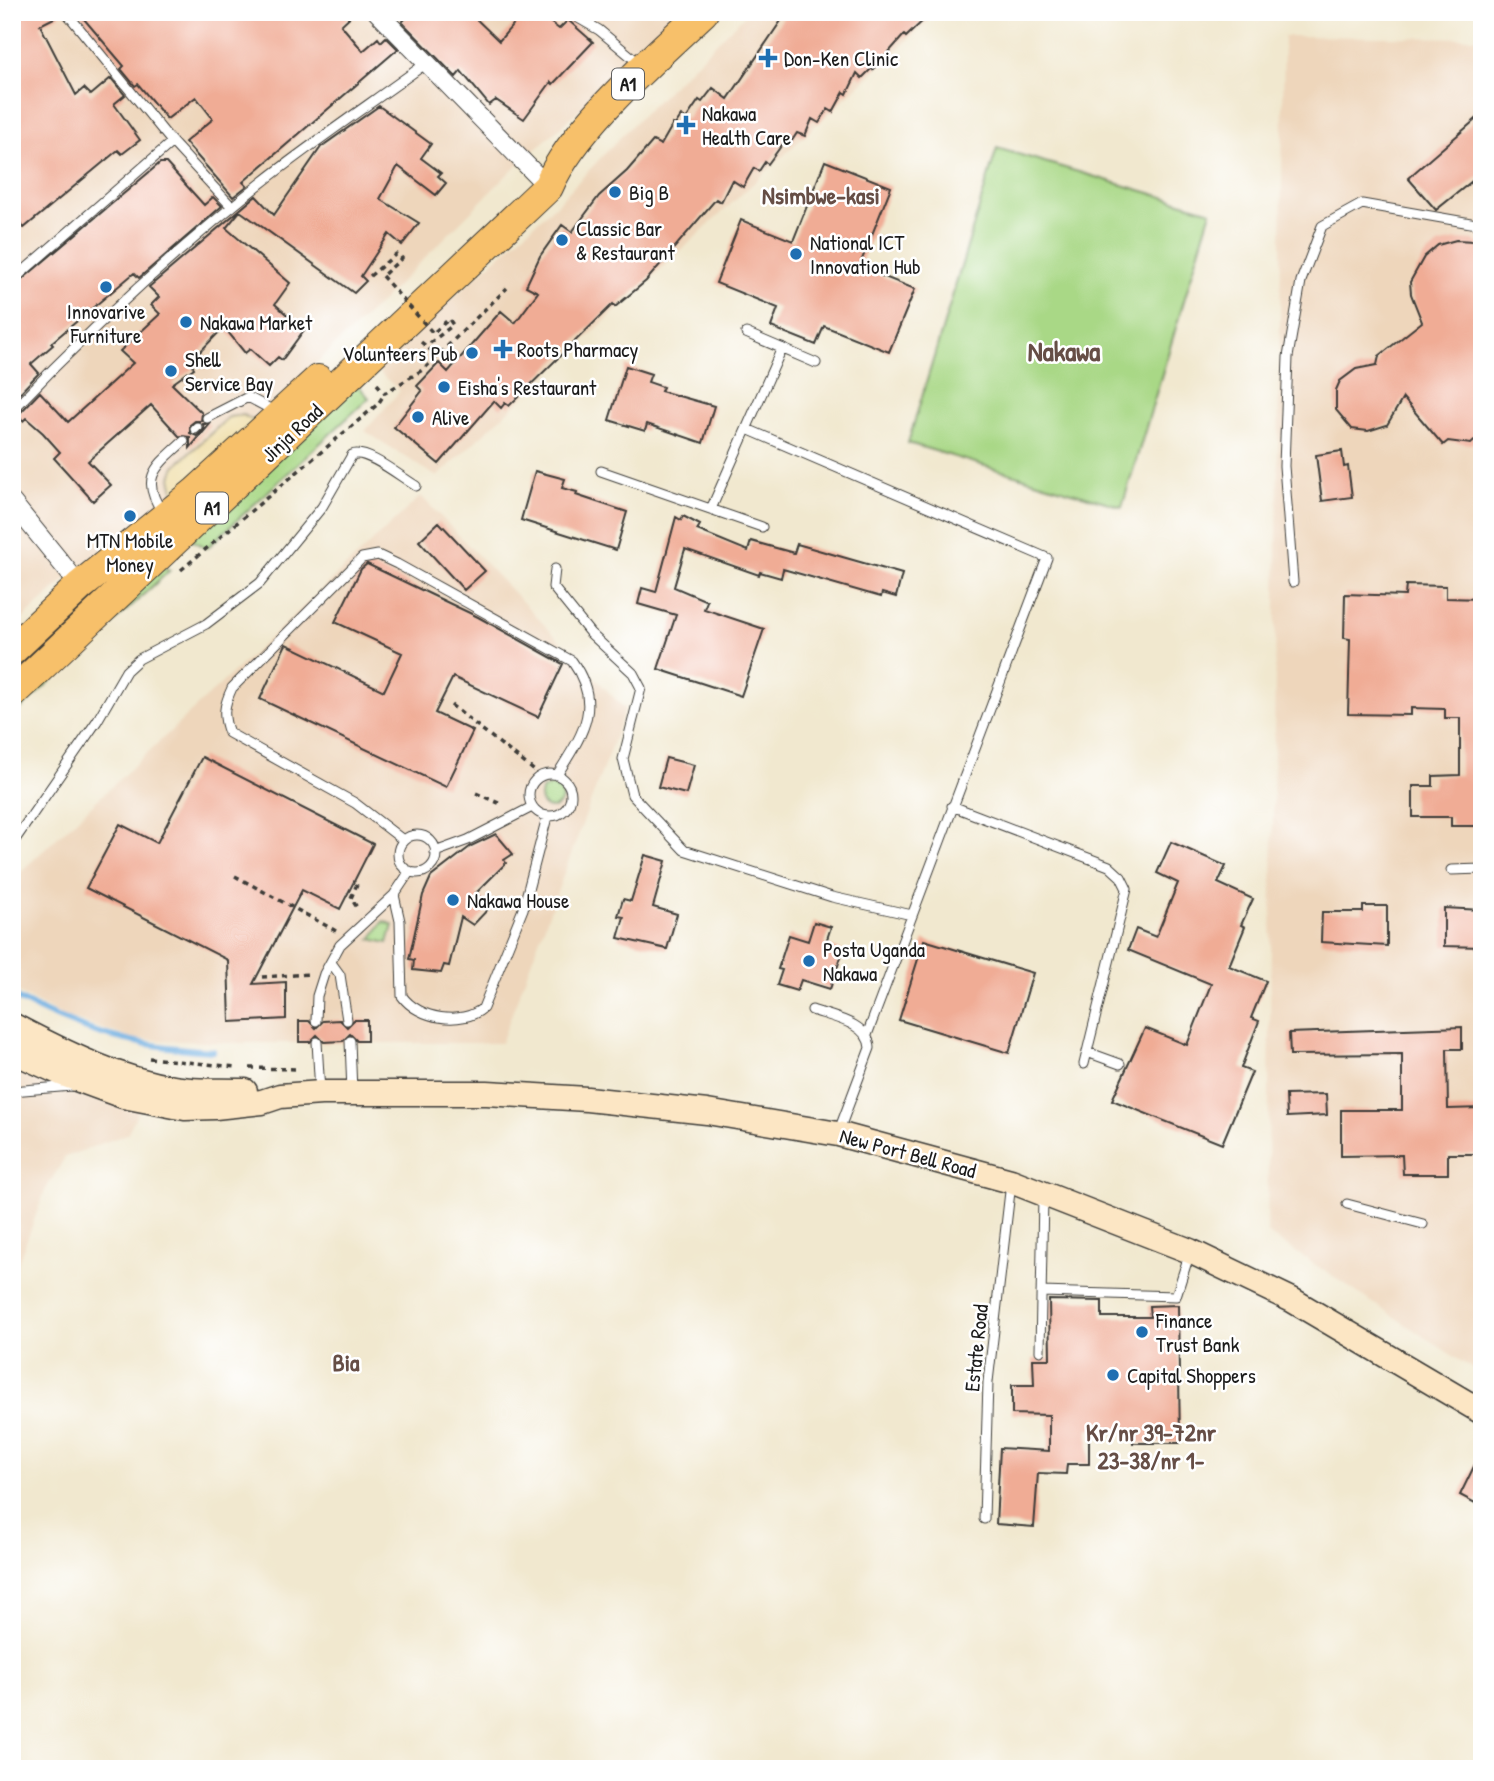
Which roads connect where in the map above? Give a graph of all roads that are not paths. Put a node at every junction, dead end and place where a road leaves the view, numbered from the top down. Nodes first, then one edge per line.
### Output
1 (66, 12) edge
2 (377, 12) edge
3 (568, 12) edge
4 (703, 12) edge
5 (425, 64) junction
6 (644, 67) junction
7 (172, 142) junction
8 (547, 174) junction
9 (232, 207) junction
10 (1482, 225) edge
11 (12, 281) edge
12 (746, 333) dead end
13 (782, 348) junction
14 (816, 363) dead end
15 (12, 411) edge
16 (280, 415) junction
17 (207, 418) dead end
18 (747, 429) junction
19 (184, 441) dead end
20 (601, 471) dead end
21 (416, 486) dead end
22 (12, 502) edge
23 (711, 509) junction
24 (166, 518) junction
25 (762, 527) dead end
26 (555, 569) dead end
27 (1293, 582) dead end
28 (79, 586) junction
29 (12, 650) edge
30 (21, 702) edge
31 (557, 775) junction
32 (952, 806) junction
33 (532, 807) junction
34 (547, 817) junction
35 (403, 840) junction
36 (12, 844) edge
37 (435, 852) junction
38 (1482, 869) edge
39 (1451, 870) dead end
40 (410, 871) junction
41 (394, 895) junction
42 (912, 915) junction
43 (332, 964) junction
44 (812, 1010) dead end
45 (347, 1020) dead end
46 (316, 1021) dead end
47 (12, 1025) edge
48 (867, 1035) junction
49 (350, 1041) dead end
50 (317, 1042) dead end
51 (12, 1051) edge
52 (1087, 1052) junction
53 (1084, 1064) dead end
54 (1120, 1064) dead end
55 (88, 1084) junction
56 (12, 1091) edge
57 (321, 1093) junction
58 (352, 1093) junction
59 (280, 1096) junction
60 (838, 1134) junction
61 (1011, 1181) junction
62 (1043, 1192) junction
63 (1347, 1204) dead end
64 (1423, 1224) dead end
65 (1190, 1251) junction
66 (1041, 1292) junction
67 (1040, 1351) dead end
68 (1482, 1412) edge
69 (984, 1520) dead end

1 - 7 lane
2 - 5 street
3 - 6 lane
4 - 6 highway, Jinja Road / A1
5 - 8 street
5 - 9 lane
6 - 8 highway, Jinja Road / A1
7 - 9 lane
7 - 11 lane
8 - 16 highway, Jinja Road / A1
8 - 30 highway, Jinja Road / A1
9 - 15 lane
10 - 27 lane
12 - 13 lane
13 - 14 lane
13 - 18 lane
16 - 17 lane
16 - 24 highway, Jinja Road / A1
18 - 23 lane
18 - 32 lane
19 - 24 lane
20 - 23 lane
21 - 36 lane
22 - 28 street
23 - 25 lane
24 - 28 highway, Jinja Road / A1
26 - 42 lane
28 - 29 highway, Jinja Road / A1
31 - 33 lane
31 - 34 lane
31 - 35 lane
32 - 42 lane
32 - 52 lane
33 - 34 lane
33 - 37 lane
34 - 41 lane
35 - 37 lane
35 - 40 lane
37 - 40 lane
38 - 39 lane
40 - 41 lane
41 - 43 lane
42 - 48 lane
43 - 45 lane
43 - 46 lane
44 - 48 lane
47 - 59 main road, New Port Bell Road
48 - 60 lane
49 - 58 lane
50 - 57 lane
51 - 55 main road, New Port Bell Road
52 - 53 lane
52 - 54 lane
55 - 56 lane
55 - 59 main road, New Port Bell Road
57 - 58 main road, New Port Bell Road
57 - 59 main road, New Port Bell Road
58 - 60 main road, New Port Bell Road
60 - 61 main road, New Port Bell Road
61 - 62 main road, New Port Bell Road
61 - 69 lane, Estate Road
62 - 65 main road, New Port Bell Road
62 - 66 lane
63 - 64 lane
65 - 66 lane
65 - 68 main road, New Port Bell Road
66 - 67 lane

